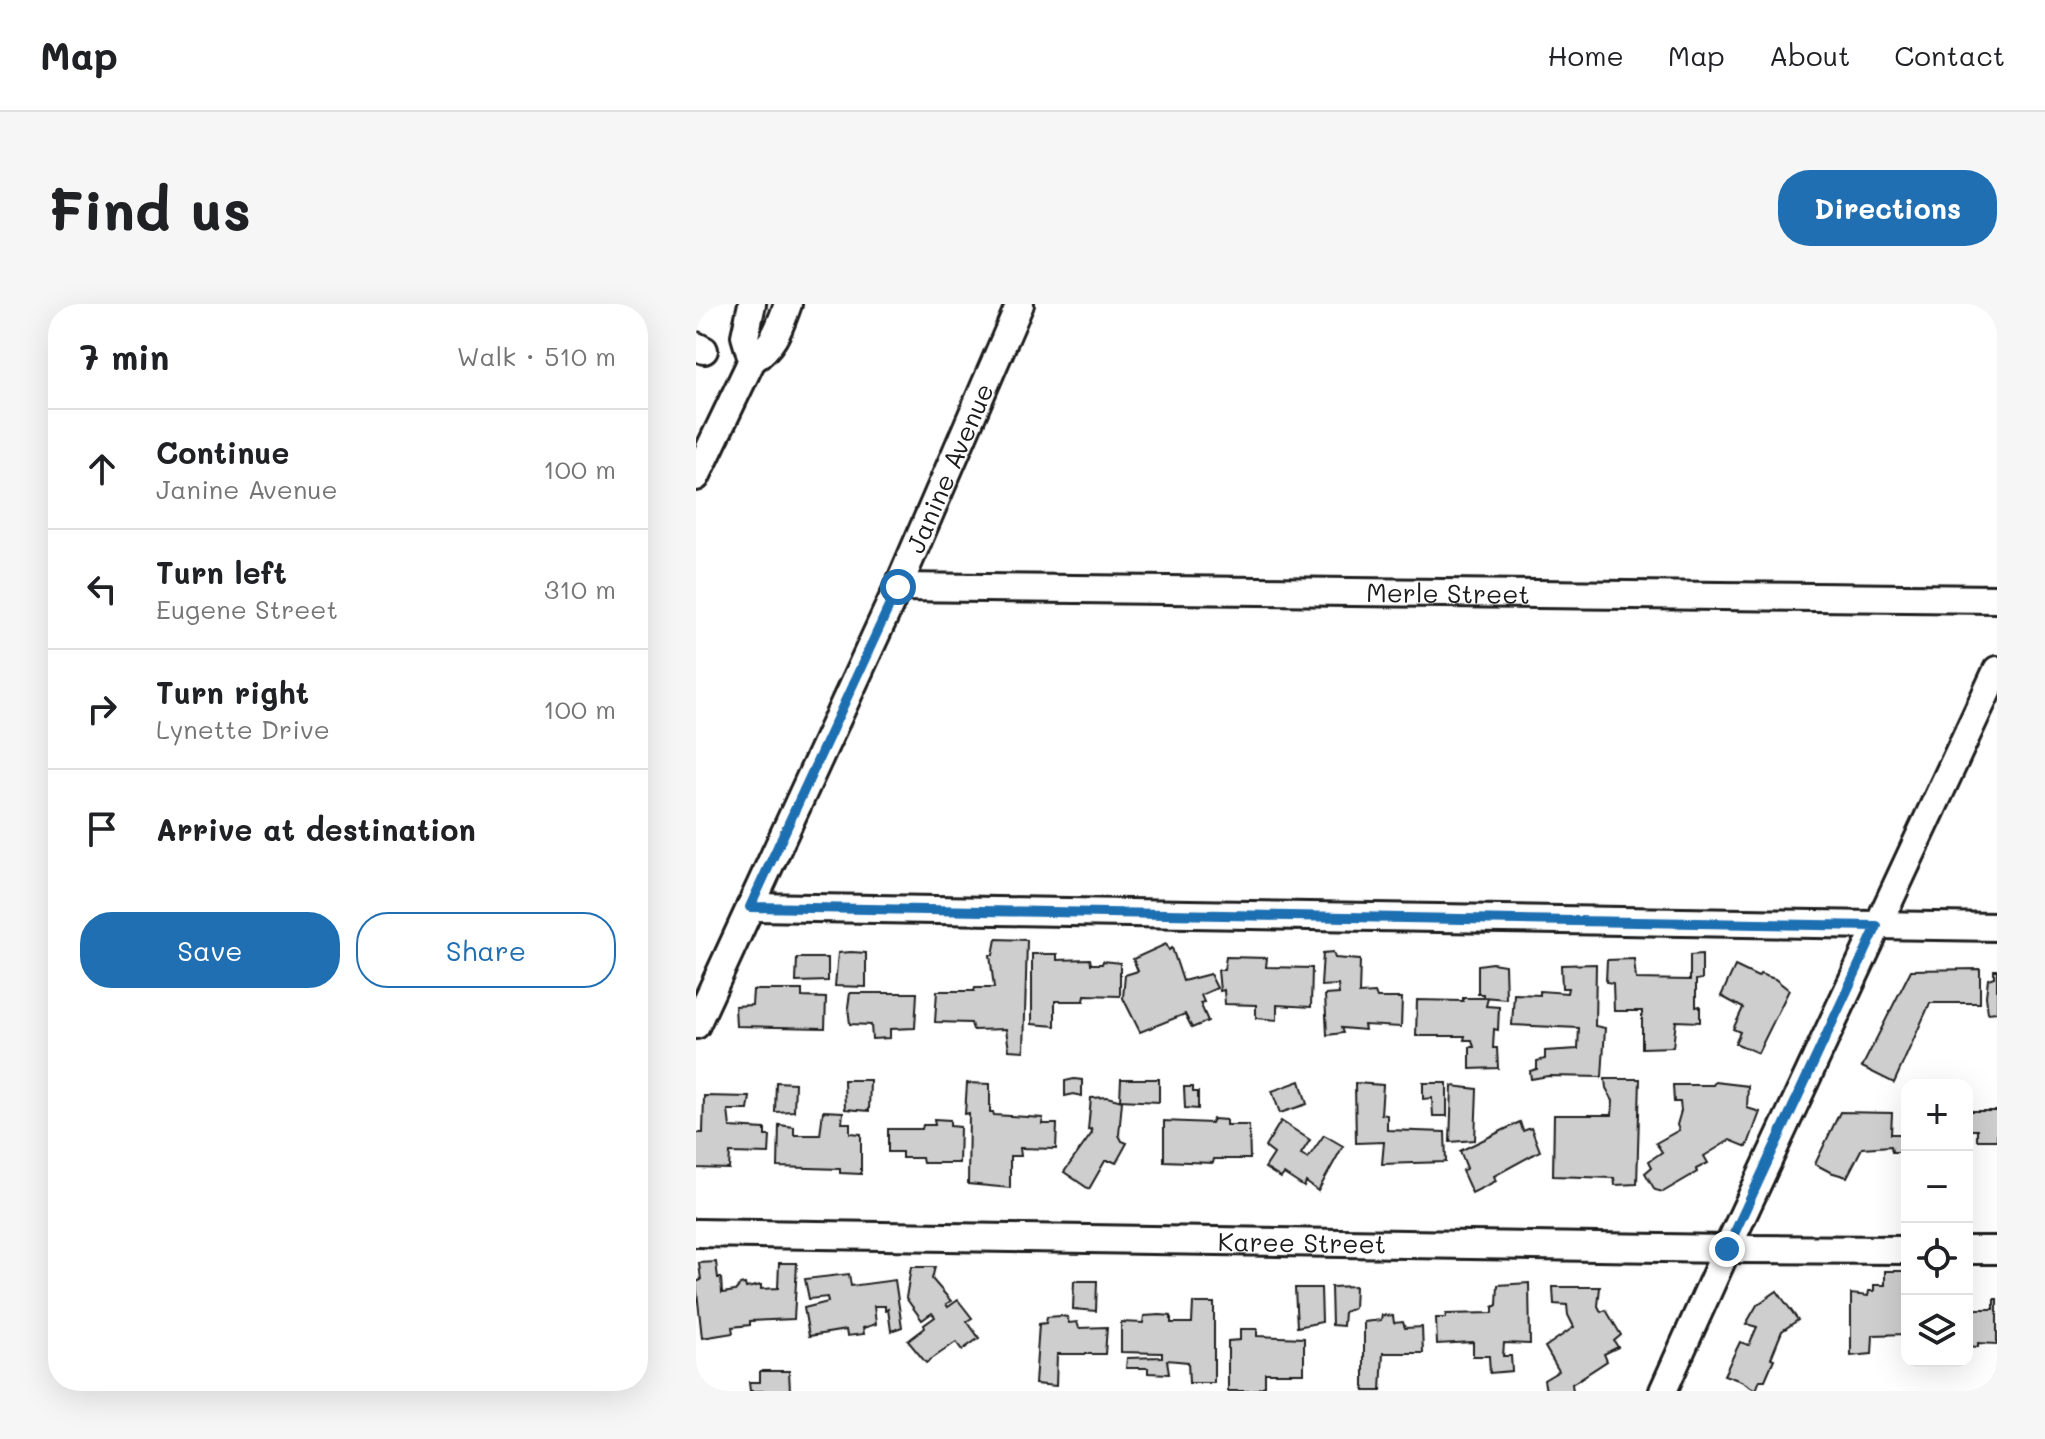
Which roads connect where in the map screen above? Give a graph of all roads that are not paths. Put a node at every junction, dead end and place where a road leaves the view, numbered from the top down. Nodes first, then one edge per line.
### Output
1 (752, 304) edge
2 (788, 304) edge
3 (1020, 304) edge
4 (752, 360) junction
5 (696, 476) edge
6 (898, 587) junction
7 (1997, 599) edge
8 (1997, 670) edge
9 (750, 907) junction
10 (1877, 926) junction
11 (1997, 927) edge
12 (696, 1025) edge
13 (696, 1233) edge
14 (1727, 1249) junction
15 (1901, 1250) edge
16 (1973, 1250) edge
17 (1997, 1250) edge
18 (1663, 1391) edge

1 - 4 street
2 - 4 street
3 - 6 street, Janine Avenue
4 - 5 street
6 - 7 street, Merle Street
6 - 9 street, Janine Avenue
8 - 10 street
9 - 10 street
9 - 12 street, Janine Avenue
10 - 11 street
10 - 14 street
13 - 14 street, Karee Street
14 - 15 street, Karee Street
14 - 18 street
16 - 17 street

